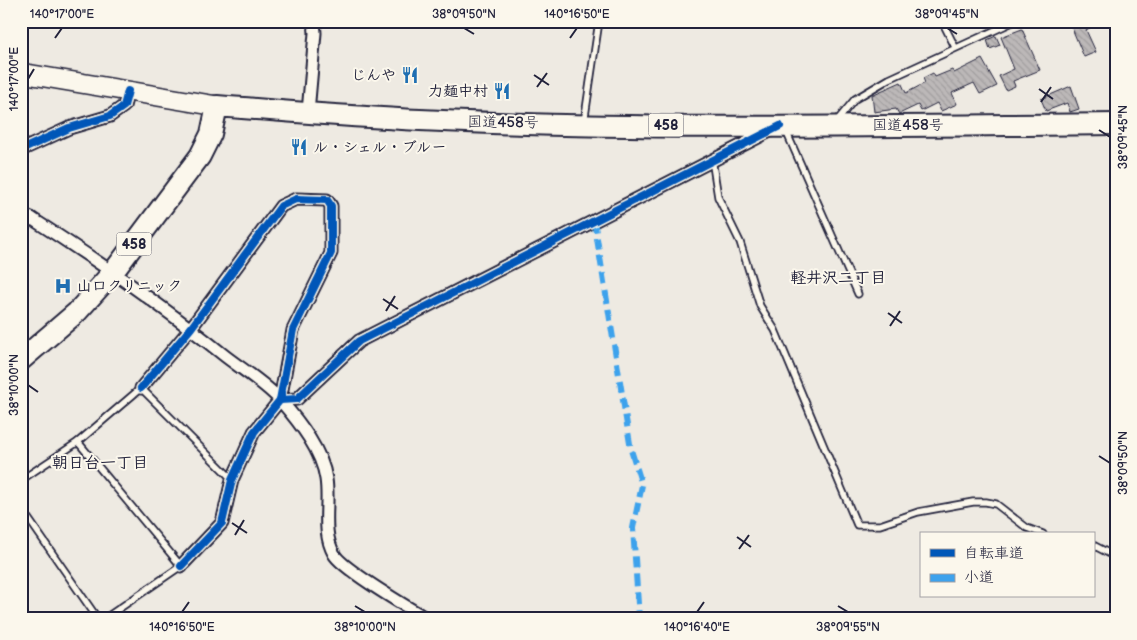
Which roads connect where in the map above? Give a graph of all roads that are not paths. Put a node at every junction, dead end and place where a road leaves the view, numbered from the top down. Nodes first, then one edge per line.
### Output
1 (314, 21) edge
2 (599, 21) edge
3 (942, 21) edge
4 (1015, 21) edge
5 (955, 47) junction
6 (21, 73) edge
7 (128, 91) junction
8 (217, 106) junction
9 (308, 112) junction
10 (584, 124) junction
11 (1116, 124) edge
12 (782, 126) junction
13 (832, 126) junction
14 (21, 150) edge
15 (712, 160) junction
16 (26, 216) edge
17 (21, 226) edge
18 (114, 271) junction
19 (858, 294) dead end
20 (191, 328) junction
21 (21, 360) edge
22 (141, 388) junction
23 (280, 400) junction
24 (78, 442) junction
25 (21, 480) edge
26 (232, 480) junction
27 (21, 508) edge
28 (1037, 532) edge
29 (1094, 546) edge
30 (1116, 557) edge
31 (180, 566) junction
32 (98, 619) edge
33 (104, 619) edge
34 (427, 619) edge

1 - 9 street
2 - 10 lane
3 - 5 lane
4 - 5 lane
5 - 13 lane
6 - 7 main road
7 - 8 main road
7 - 14 street
8 - 9 highway, 国道458号 / 458
8 - 18 highway, 458
9 - 10 highway, 国道458号 / 458
10 - 12 highway, 国道458号 / 458
11 - 13 highway, 国道458号 / 458
12 - 13 highway, 国道458号 / 458
12 - 15 street
12 - 19 lane
15 - 23 street
15 - 28 lane
16 - 17 street
16 - 18 street
18 - 20 street
18 - 21 highway, 458
20 - 22 street
20 - 23 street
20 - 23 street
22 - 24 lane
22 - 26 lane
23 - 26 street
23 - 34 street
24 - 25 lane
24 - 31 lane
26 - 31 street
27 - 32 lane
29 - 30 lane
31 - 33 lane

